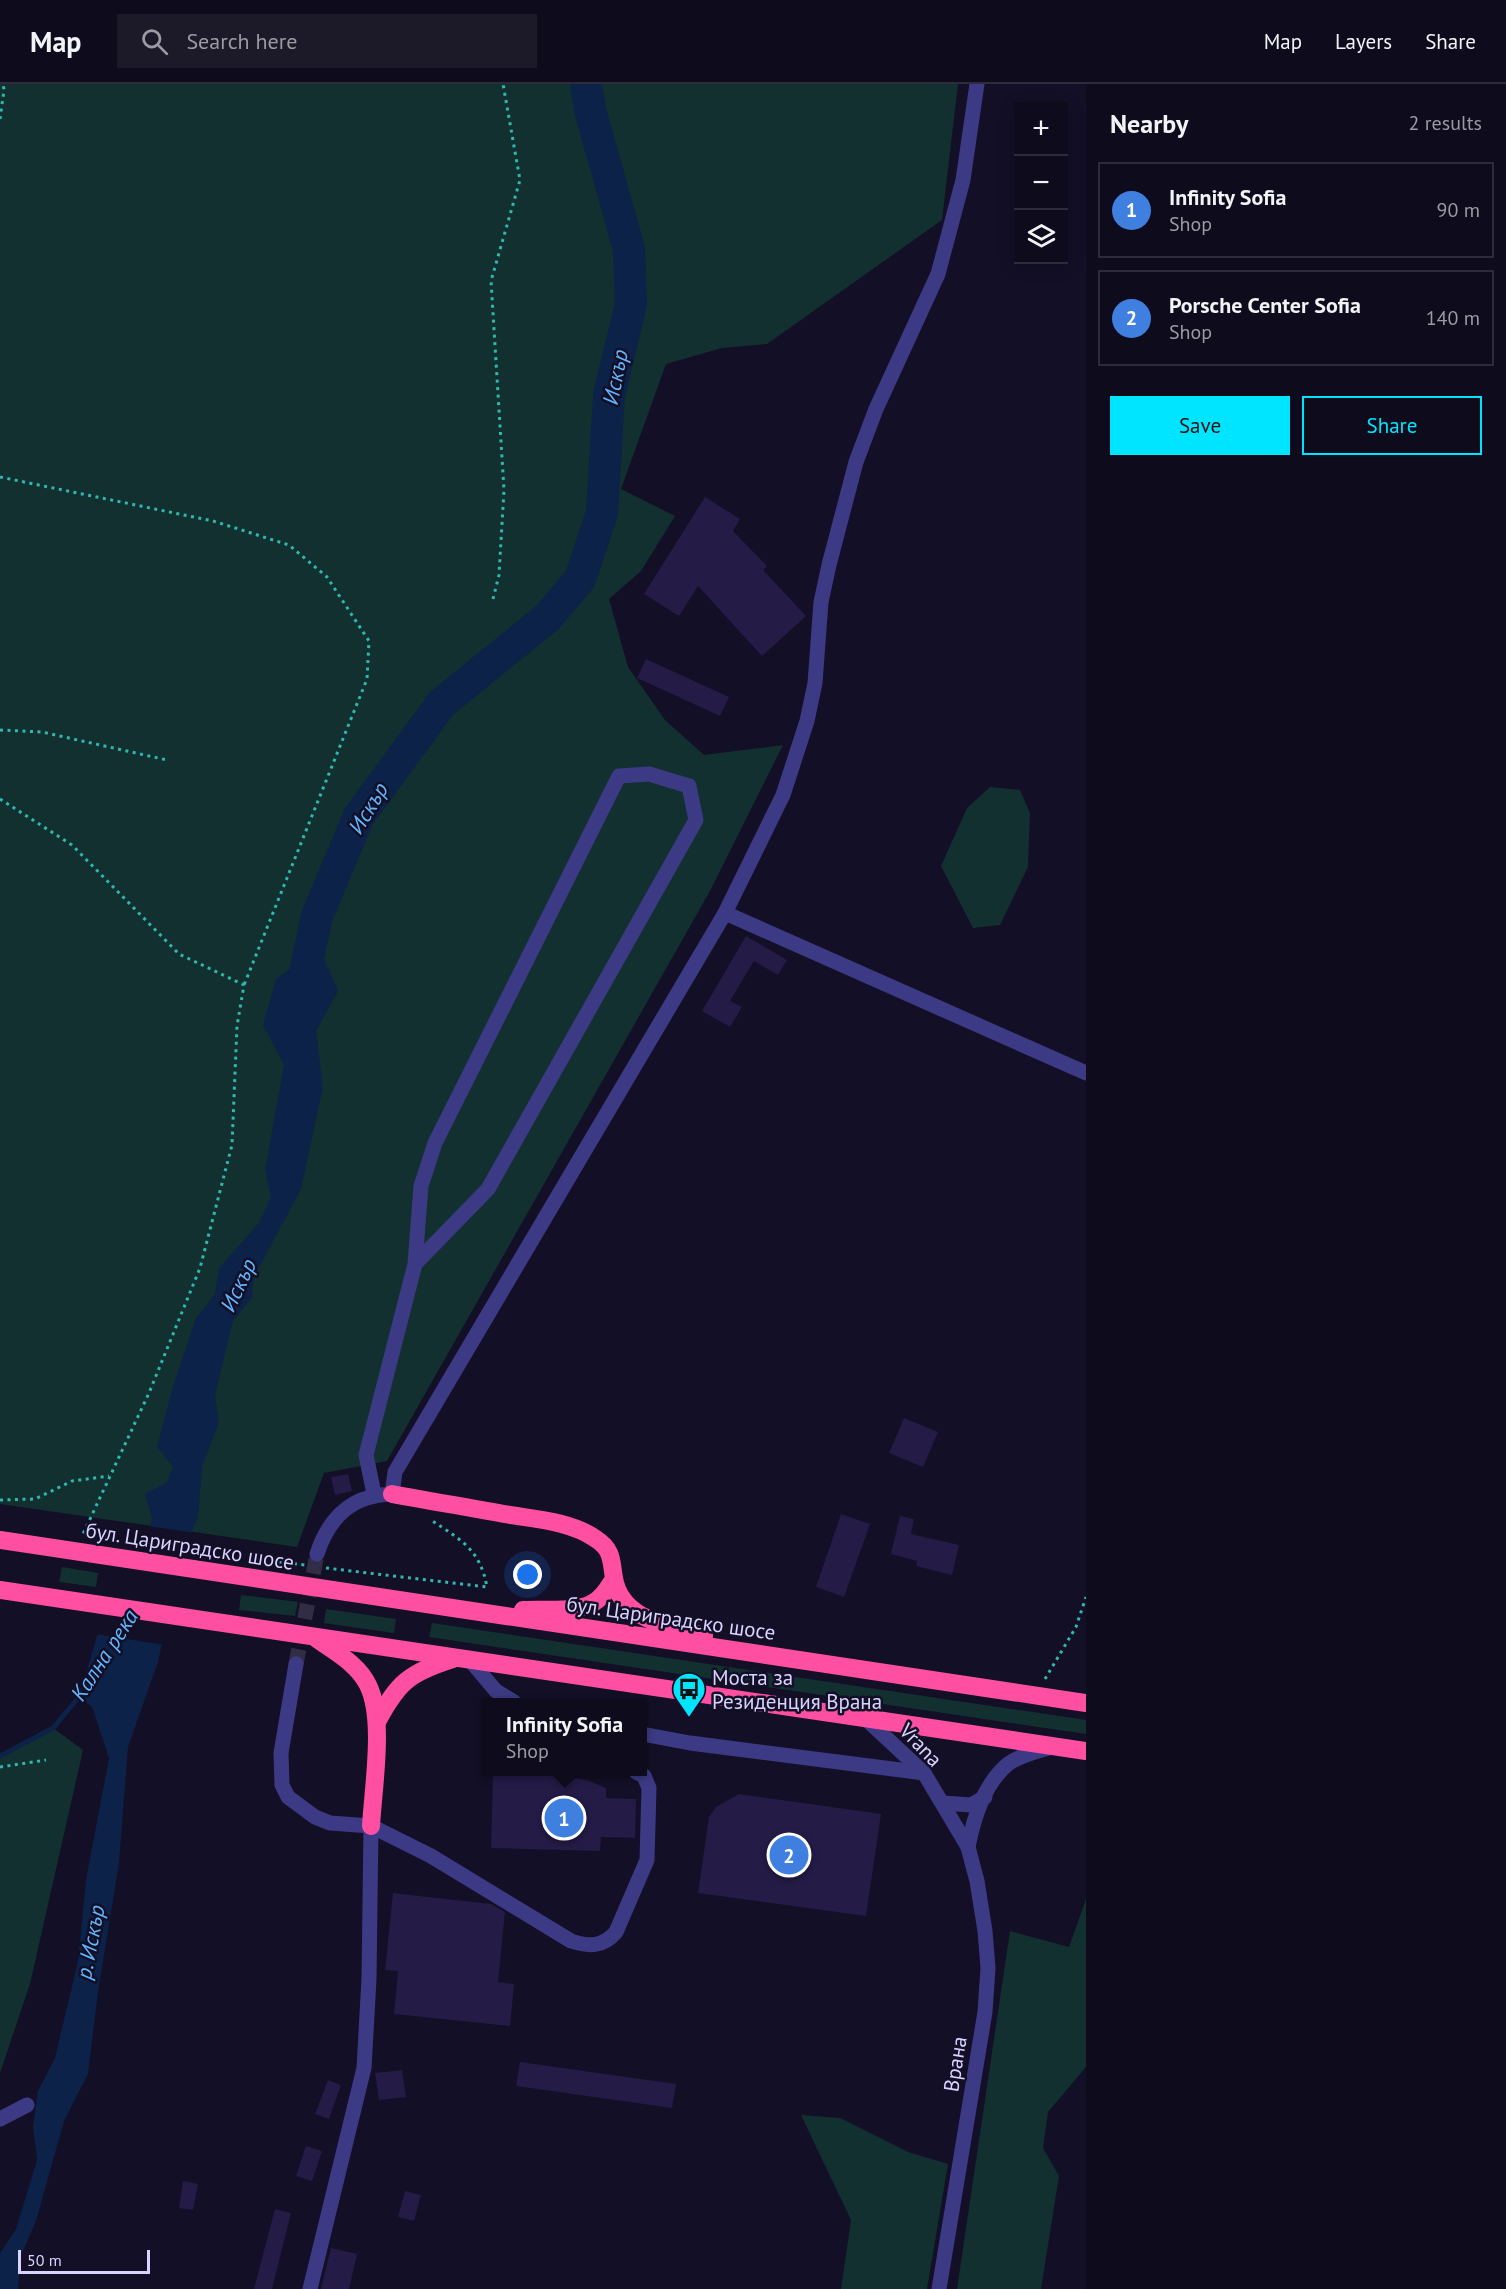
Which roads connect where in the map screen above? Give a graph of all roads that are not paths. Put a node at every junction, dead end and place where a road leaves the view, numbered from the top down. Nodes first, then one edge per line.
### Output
1 (977, 84) edge
2 (725, 913) junction
3 (1086, 1073) edge
4 (415, 1264) junction
5 (383, 1494) junction
6 (0, 1540) edge
7 (317, 1554) tunnel mouth
8 (614, 1579) junction
9 (0, 1590) edge
10 (481, 1612) junction
11 (313, 1636) junction
12 (769, 1655) junction
13 (464, 1658) junction
14 (296, 1664) tunnel mouth
15 (507, 1698) edge
16 (1086, 1703) edge
17 (866, 1719) junction
18 (377, 1722) junction
19 (647, 1735) edge
20 (1055, 1746) junction
21 (1086, 1751) edge
22 (924, 1773) junction
23 (644, 1776) edge
24 (985, 1797) junction
25 (943, 1803) junction
26 (371, 1826) junction
27 (968, 1847) junction
28 (27, 2105) dead end
29 (0, 2119) edge
30 (310, 2289) edge
31 (939, 2289) edge

1 - 2 street
2 - 3 street
2 - 5 street
4 - 4 street
4 - 5 street
5 - 7 street
5 - 8 highway
6 - 10 highway, бул. Цариградско шосе
8 - 10 highway
8 - 12 highway
9 - 11 highway
10 - 12 highway, бул. Цариградско шосе
11 - 13 highway
11 - 18 highway
12 - 16 highway, бул. Цариградско шосе
13 - 15 street
13 - 17 highway
13 - 18 highway
14 - 26 street
17 - 20 highway
17 - 22 street, Vrana
18 - 26 highway
19 - 22 street
20 - 21 highway
20 - 24 street
22 - 25 street, Vrana
23 - 26 street
24 - 25 street
24 - 27 street
25 - 27 street, Vrana
26 - 30 street
27 - 31 street, Врана
28 - 29 street

